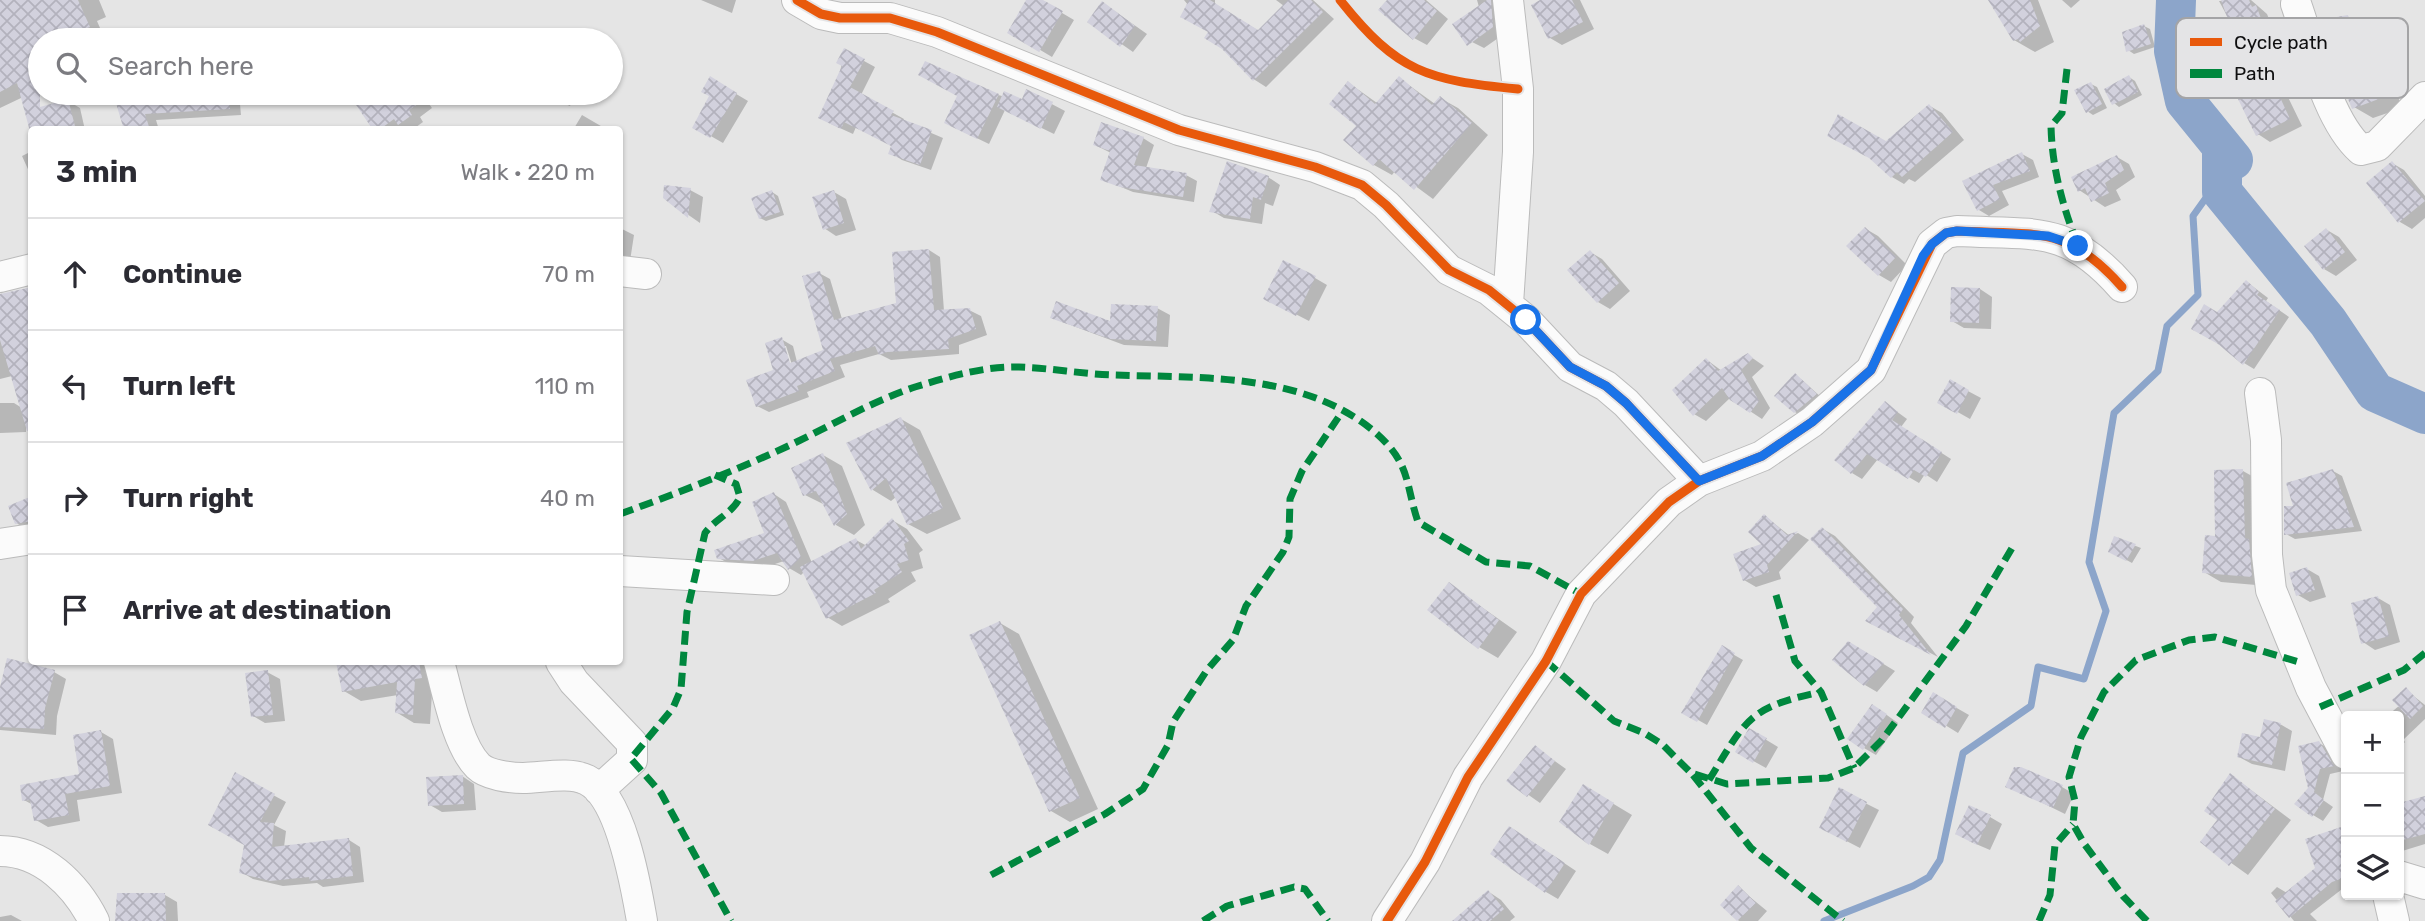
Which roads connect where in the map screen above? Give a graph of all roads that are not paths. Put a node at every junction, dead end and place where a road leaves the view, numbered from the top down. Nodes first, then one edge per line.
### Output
1 (797, 0) edge
2 (1508, 0) edge
3 (2296, 4) dead end
4 (875, 9) edge
5 (2301, 18) edge
6 (2425, 97) edge
7 (2330, 98) edge
8 (28, 270) edge
9 (0, 277) edge
10 (2122, 288) dead end
11 (1508, 304) junction
12 (2260, 393) dead end
13 (1699, 481) junction
14 (28, 540) edge
15 (0, 544) edge
16 (623, 571) edge
17 (774, 580) dead end
18 (440, 665) edge
19 (563, 665) edge
20 (2341, 745) edge
21 (598, 790) junction
22 (0, 851) edge
23 (2404, 878) edge
24 (2425, 884) edge
25 (2389, 900) edge
26 (94, 921) edge
27 (642, 921) edge
28 (1387, 921) edge
29 (2394, 921) edge

1 - 4 street
2 - 11 street
3 - 5 street
4 - 11 street
6 - 7 street
8 - 9 street
10 - 13 street
11 - 13 street
12 - 20 street
13 - 28 street
14 - 15 street
16 - 17 street
18 - 21 street
19 - 21 street
21 - 27 street
22 - 26 street
23 - 24 street
25 - 29 street

